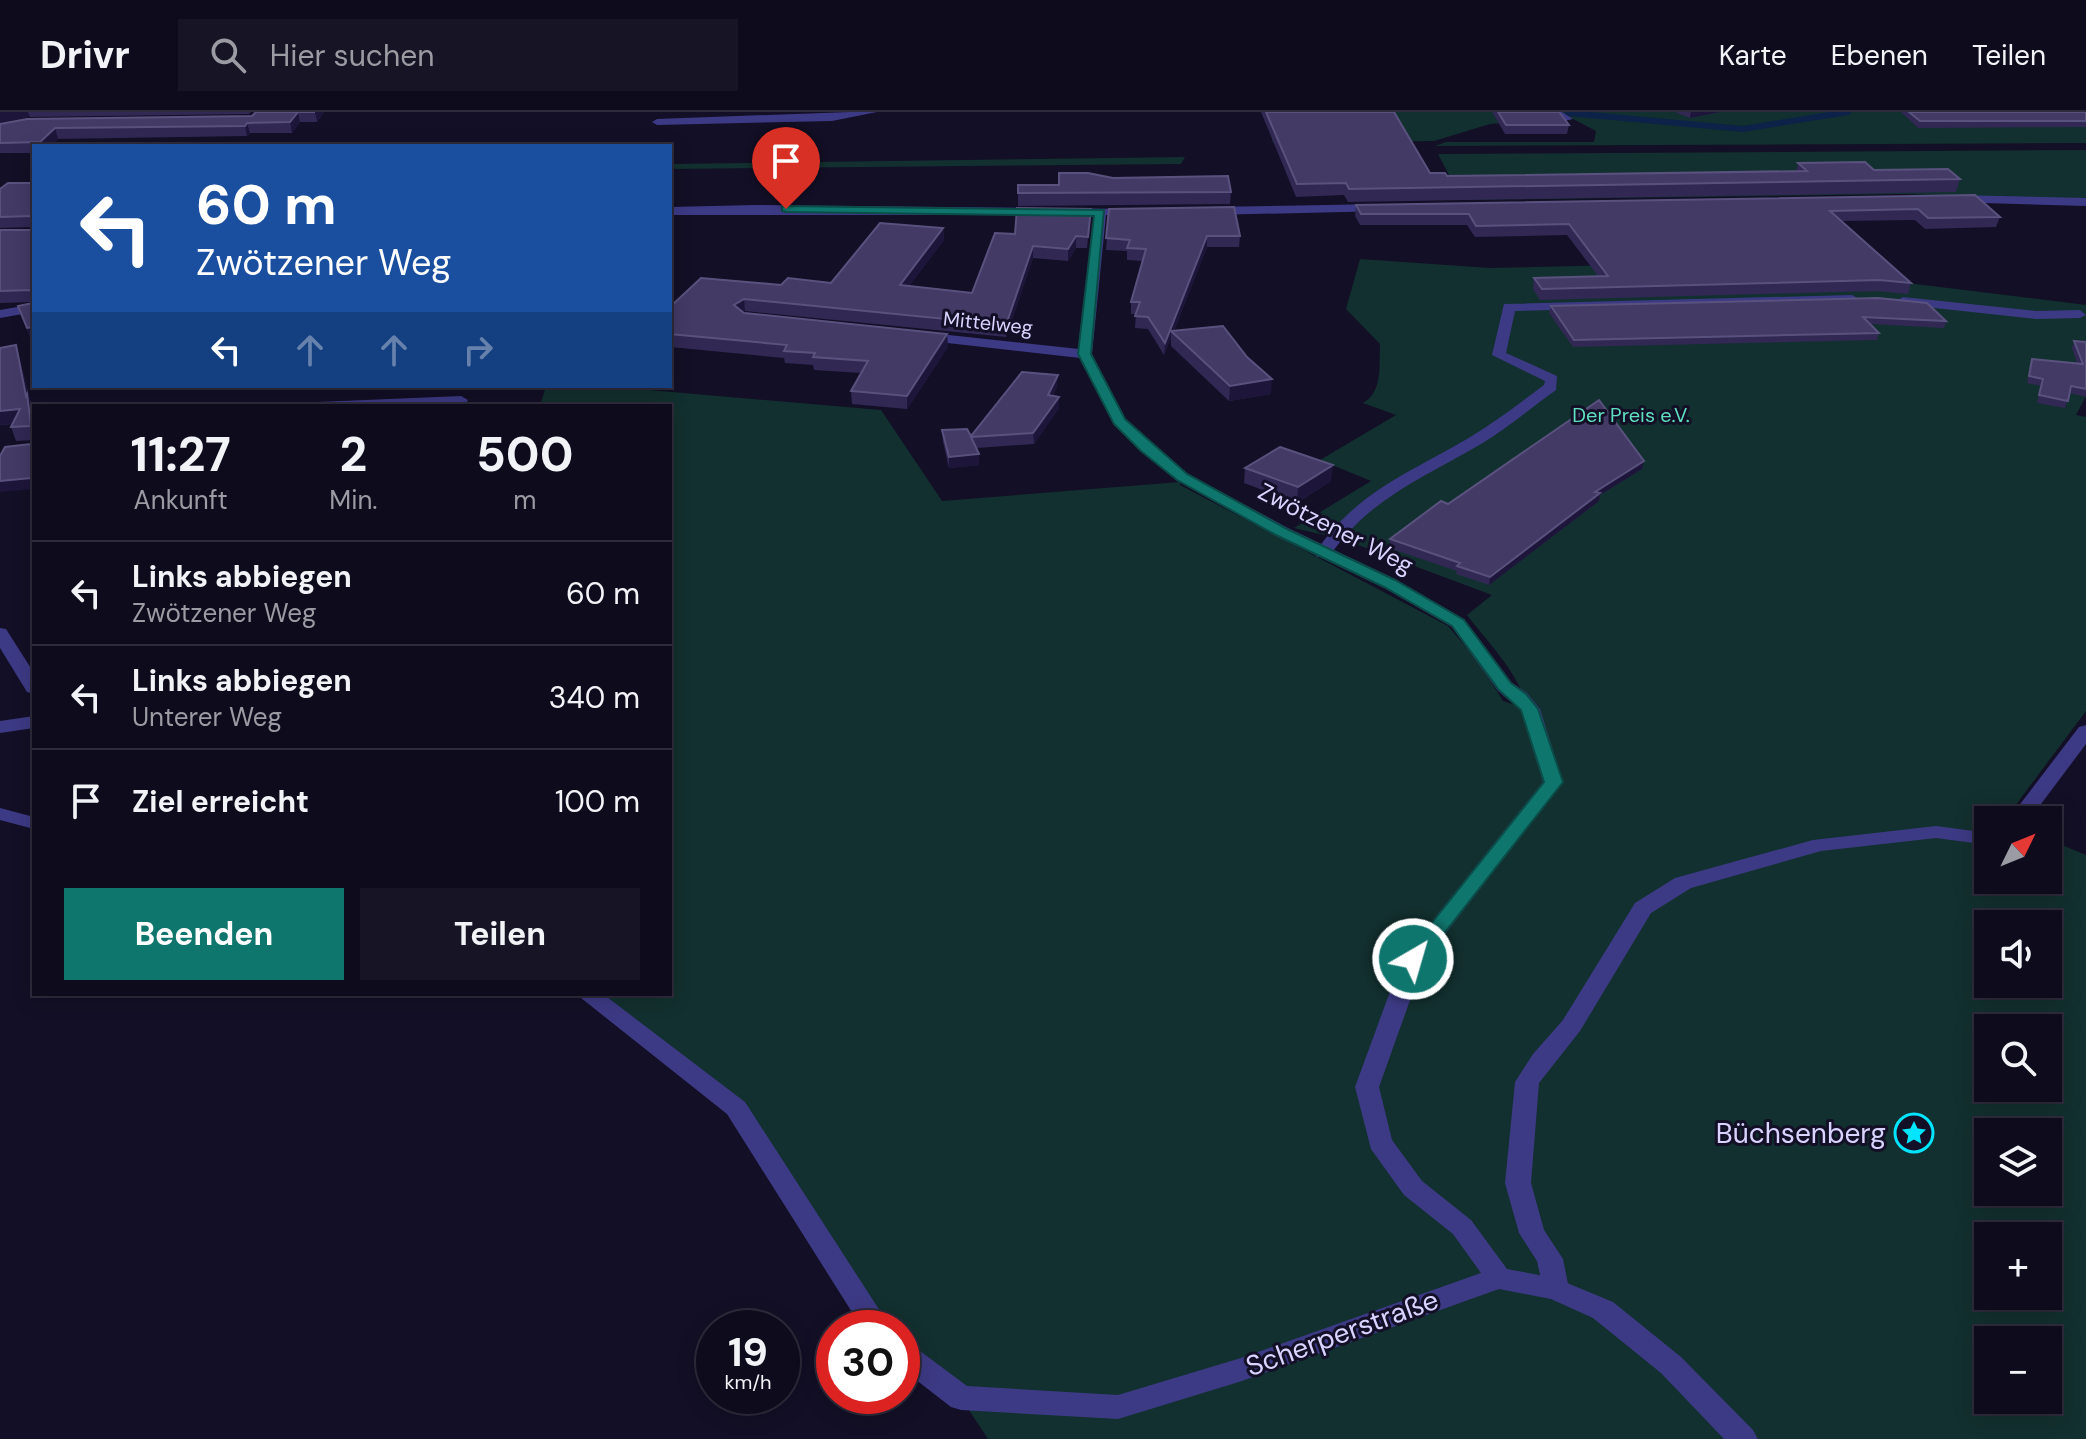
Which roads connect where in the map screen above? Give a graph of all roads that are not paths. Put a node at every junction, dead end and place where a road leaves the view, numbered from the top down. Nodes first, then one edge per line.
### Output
1 (872, 112) edge
2 (1554, 112) edge
3 (1568, 119) edge
4 (657, 122) dead end
5 (1936, 199) edge
6 (2086, 202) edge
7 (1400, 208) edge
8 (672, 211) edge
9 (1195, 211) edge
10 (1147, 212) edge
11 (1100, 213) junction
12 (1869, 298) edge
13 (1890, 300) edge
14 (32, 308) edge
15 (0, 314) edge
16 (2080, 314) dead end
17 (899, 334) edge
18 (1085, 354) junction
19 (461, 400) dead end
20 (365, 404) edge
21 (1323, 553) junction
22 (0, 633) edge
23 (32, 685) edge
24 (32, 721) edge
25 (0, 727) edge
26 (2086, 731) edge
27 (2029, 806) edge
28 (0, 814) edge
29 (32, 822) edge
30 (1974, 837) edge
31 (591, 996) edge
32 (1499, 1278) junction
33 (1555, 1289) junction
34 (865, 1310) edge
35 (920, 1367) edge
36 (1743, 1439) edge

1 - 4 street
2 - 3 street
5 - 6 street
7 - 9 street
8 - 11 street
10 - 11 street
11 - 18 street
12 - 21 street
13 - 16 street
14 - 15 street
17 - 18 street, Mittelweg
18 - 21 street, Zwötzener Weg
19 - 20 street
21 - 32 street, Zwötzener Weg
22 - 23 street
24 - 25 street
26 - 27 street
28 - 29 street
30 - 33 street
31 - 34 street
32 - 33 street
32 - 35 street, Scherperstraße
33 - 36 street

